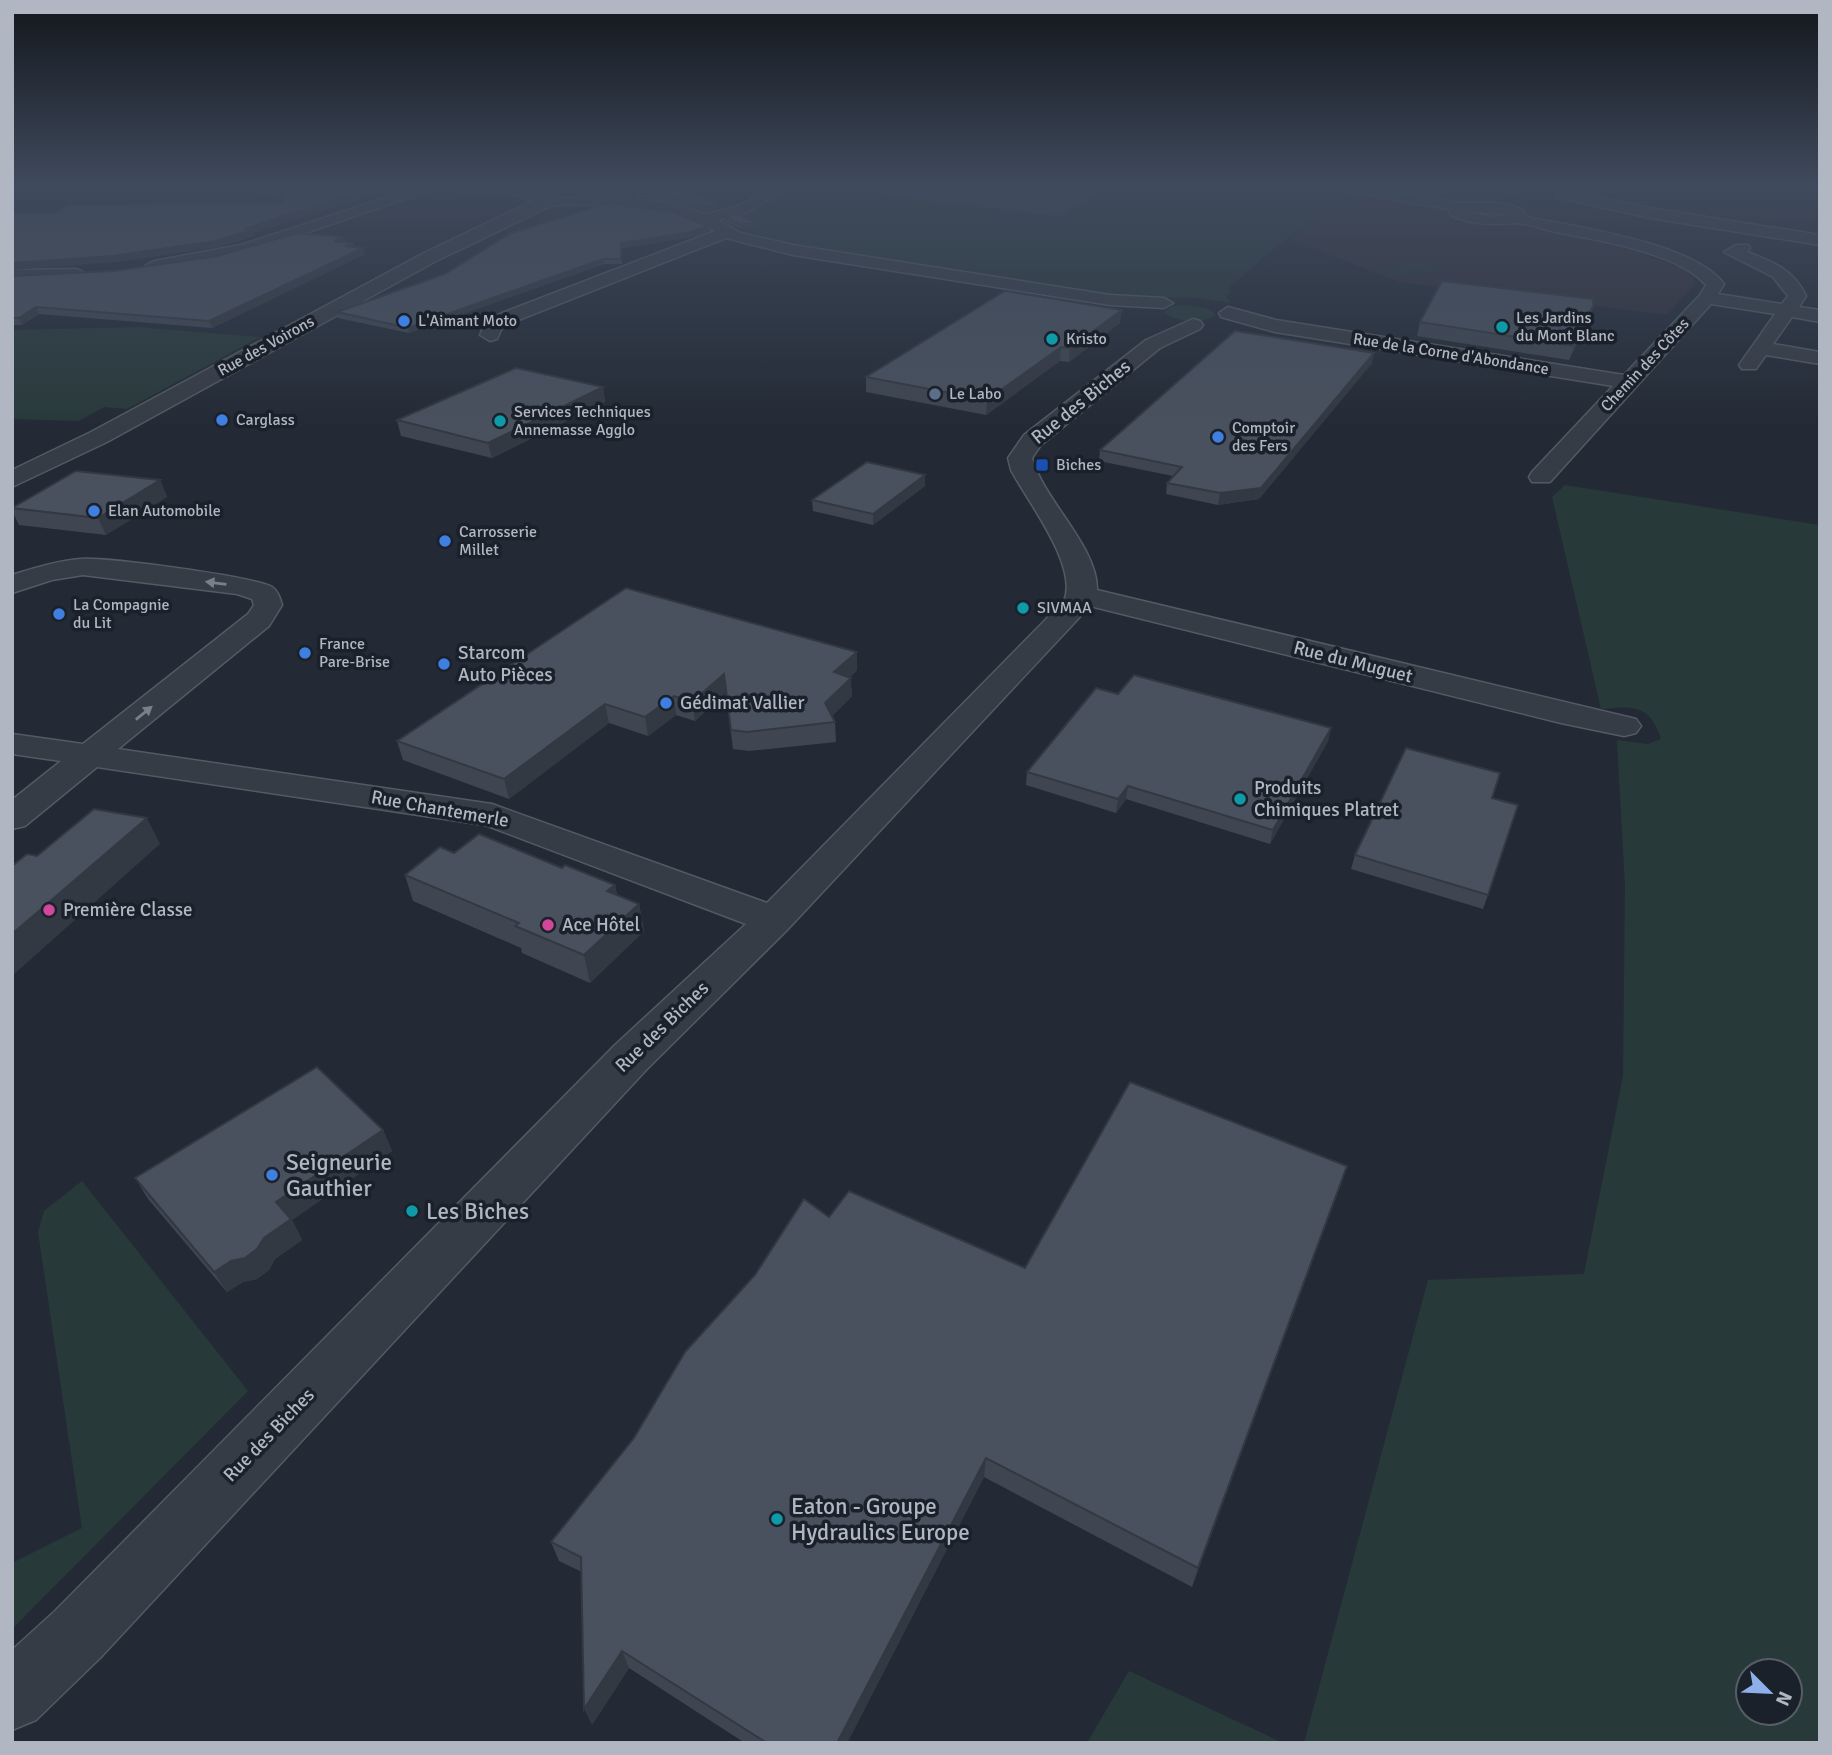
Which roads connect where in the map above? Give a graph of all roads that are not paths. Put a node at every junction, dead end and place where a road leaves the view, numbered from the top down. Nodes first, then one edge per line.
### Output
1 (150, 266) edge
2 (412, 266) edge
3 (637, 266) edge
4 (896, 266) edge
5 (1694, 266) edge
6 (1763, 266) edge
7 (133, 269) edge
8 (1777, 272) junction
9 (94, 273) edge
10 (12, 275) edge
11 (1810, 275) dead end
12 (1707, 298) junction
13 (1790, 311) junction
14 (1162, 316) junction
15 (1820, 316) edge
16 (1211, 317) joint
17 (490, 335) dead end
18 (1762, 348) junction
19 (1820, 358) edge
20 (1749, 365) dead end
21 (1628, 382) junction
22 (99, 437) junction
23 (1541, 477) dead end
24 (12, 480) edge
25 (12, 489) edge
26 (12, 585) edge
27 (1081, 594) junction
28 (1624, 726) dead end
29 (12, 744) edge
30 (91, 756) junction
31 (12, 818) edge
32 (774, 920) junction
33 (12, 1696) edge

1 - 7 street
2 - 22 street, Rue des Voirons
3 - 17 street
4 - 14 street
5 - 12 street
6 - 8 street
8 - 11 street
8 - 13 street
9 - 10 street
12 - 13 street
12 - 21 street, Chemin des Côtes
13 - 15 street
13 - 18 street
14 - 16 street, Rue des Biches
14 - 27 street, Rue des Biches
16 - 21 street, Rue de la Corne d'Abondance
18 - 19 street
18 - 20 street
21 - 23 street, Chemin des Côtes
22 - 24 street, Rue des Voirons
22 - 25 street, Rue des Voirons
30 -> 26 street
27 - 28 street, Rue du Muguet
27 - 32 street, Rue des Biches
29 - 30 street, Rue Chantemerle
30 - 31 street
30 - 32 street, Rue Chantemerle
32 - 33 street, Rue des Biches

